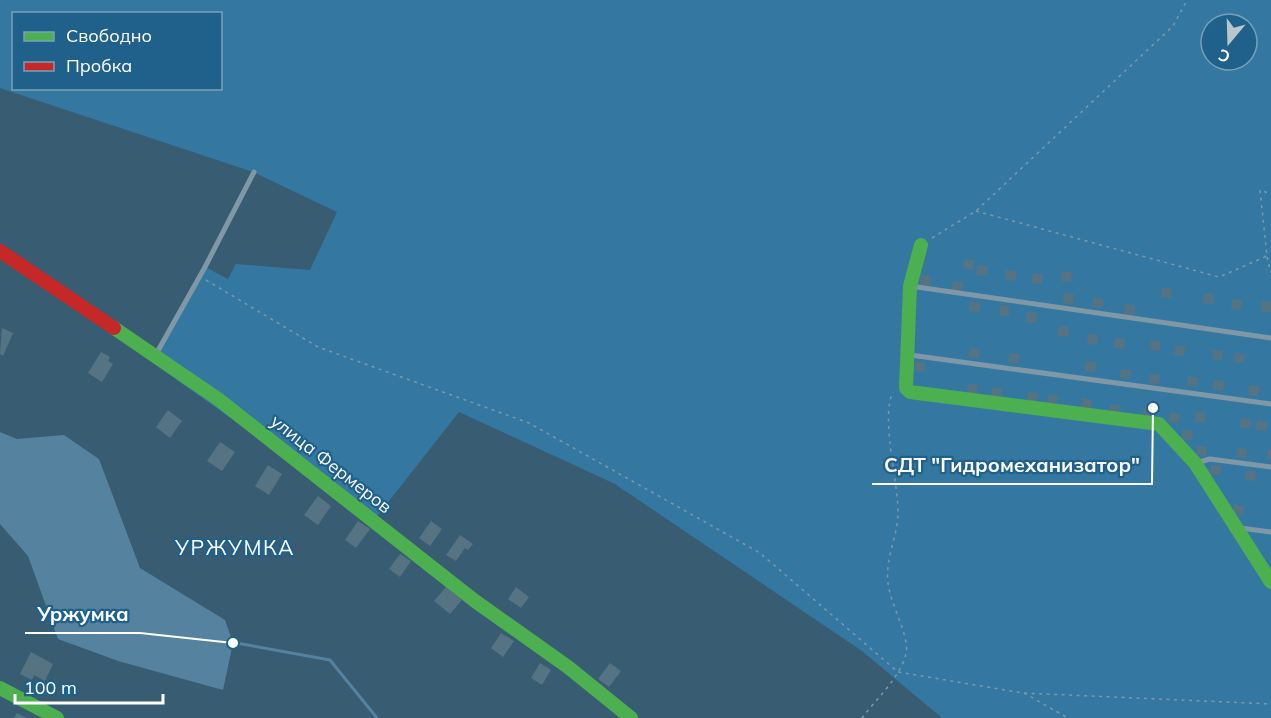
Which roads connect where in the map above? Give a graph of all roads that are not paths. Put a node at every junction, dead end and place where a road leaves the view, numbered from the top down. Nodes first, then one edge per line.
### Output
1 (254, 172) dead end
2 (921, 245) road end
3 (0, 251) edge
4 (910, 286) junction
5 (1271, 338) edge
6 (908, 355) junction
7 (154, 356) junction
8 (1271, 404) edge
9 (1195, 463) junction
10 (1271, 467) edge
11 (1237, 527) junction
12 (1271, 532) edge
13 (1271, 582) edge
14 (0, 688) edge
15 (34, 705) junction
16 (57, 718) edge
17 (68, 718) edge
18 (631, 718) edge

1 - 7 lane
2 - 4 street
3 - 7 street, улица Фермеров
4 - 5 lane
4 - 6 street
6 - 8 lane
6 - 9 street
7 - 18 street, улица Фермеров
9 - 10 lane
9 - 11 street
11 - 12 lane
11 - 13 street
14 - 15 street
15 - 16 street
15 - 17 lane

